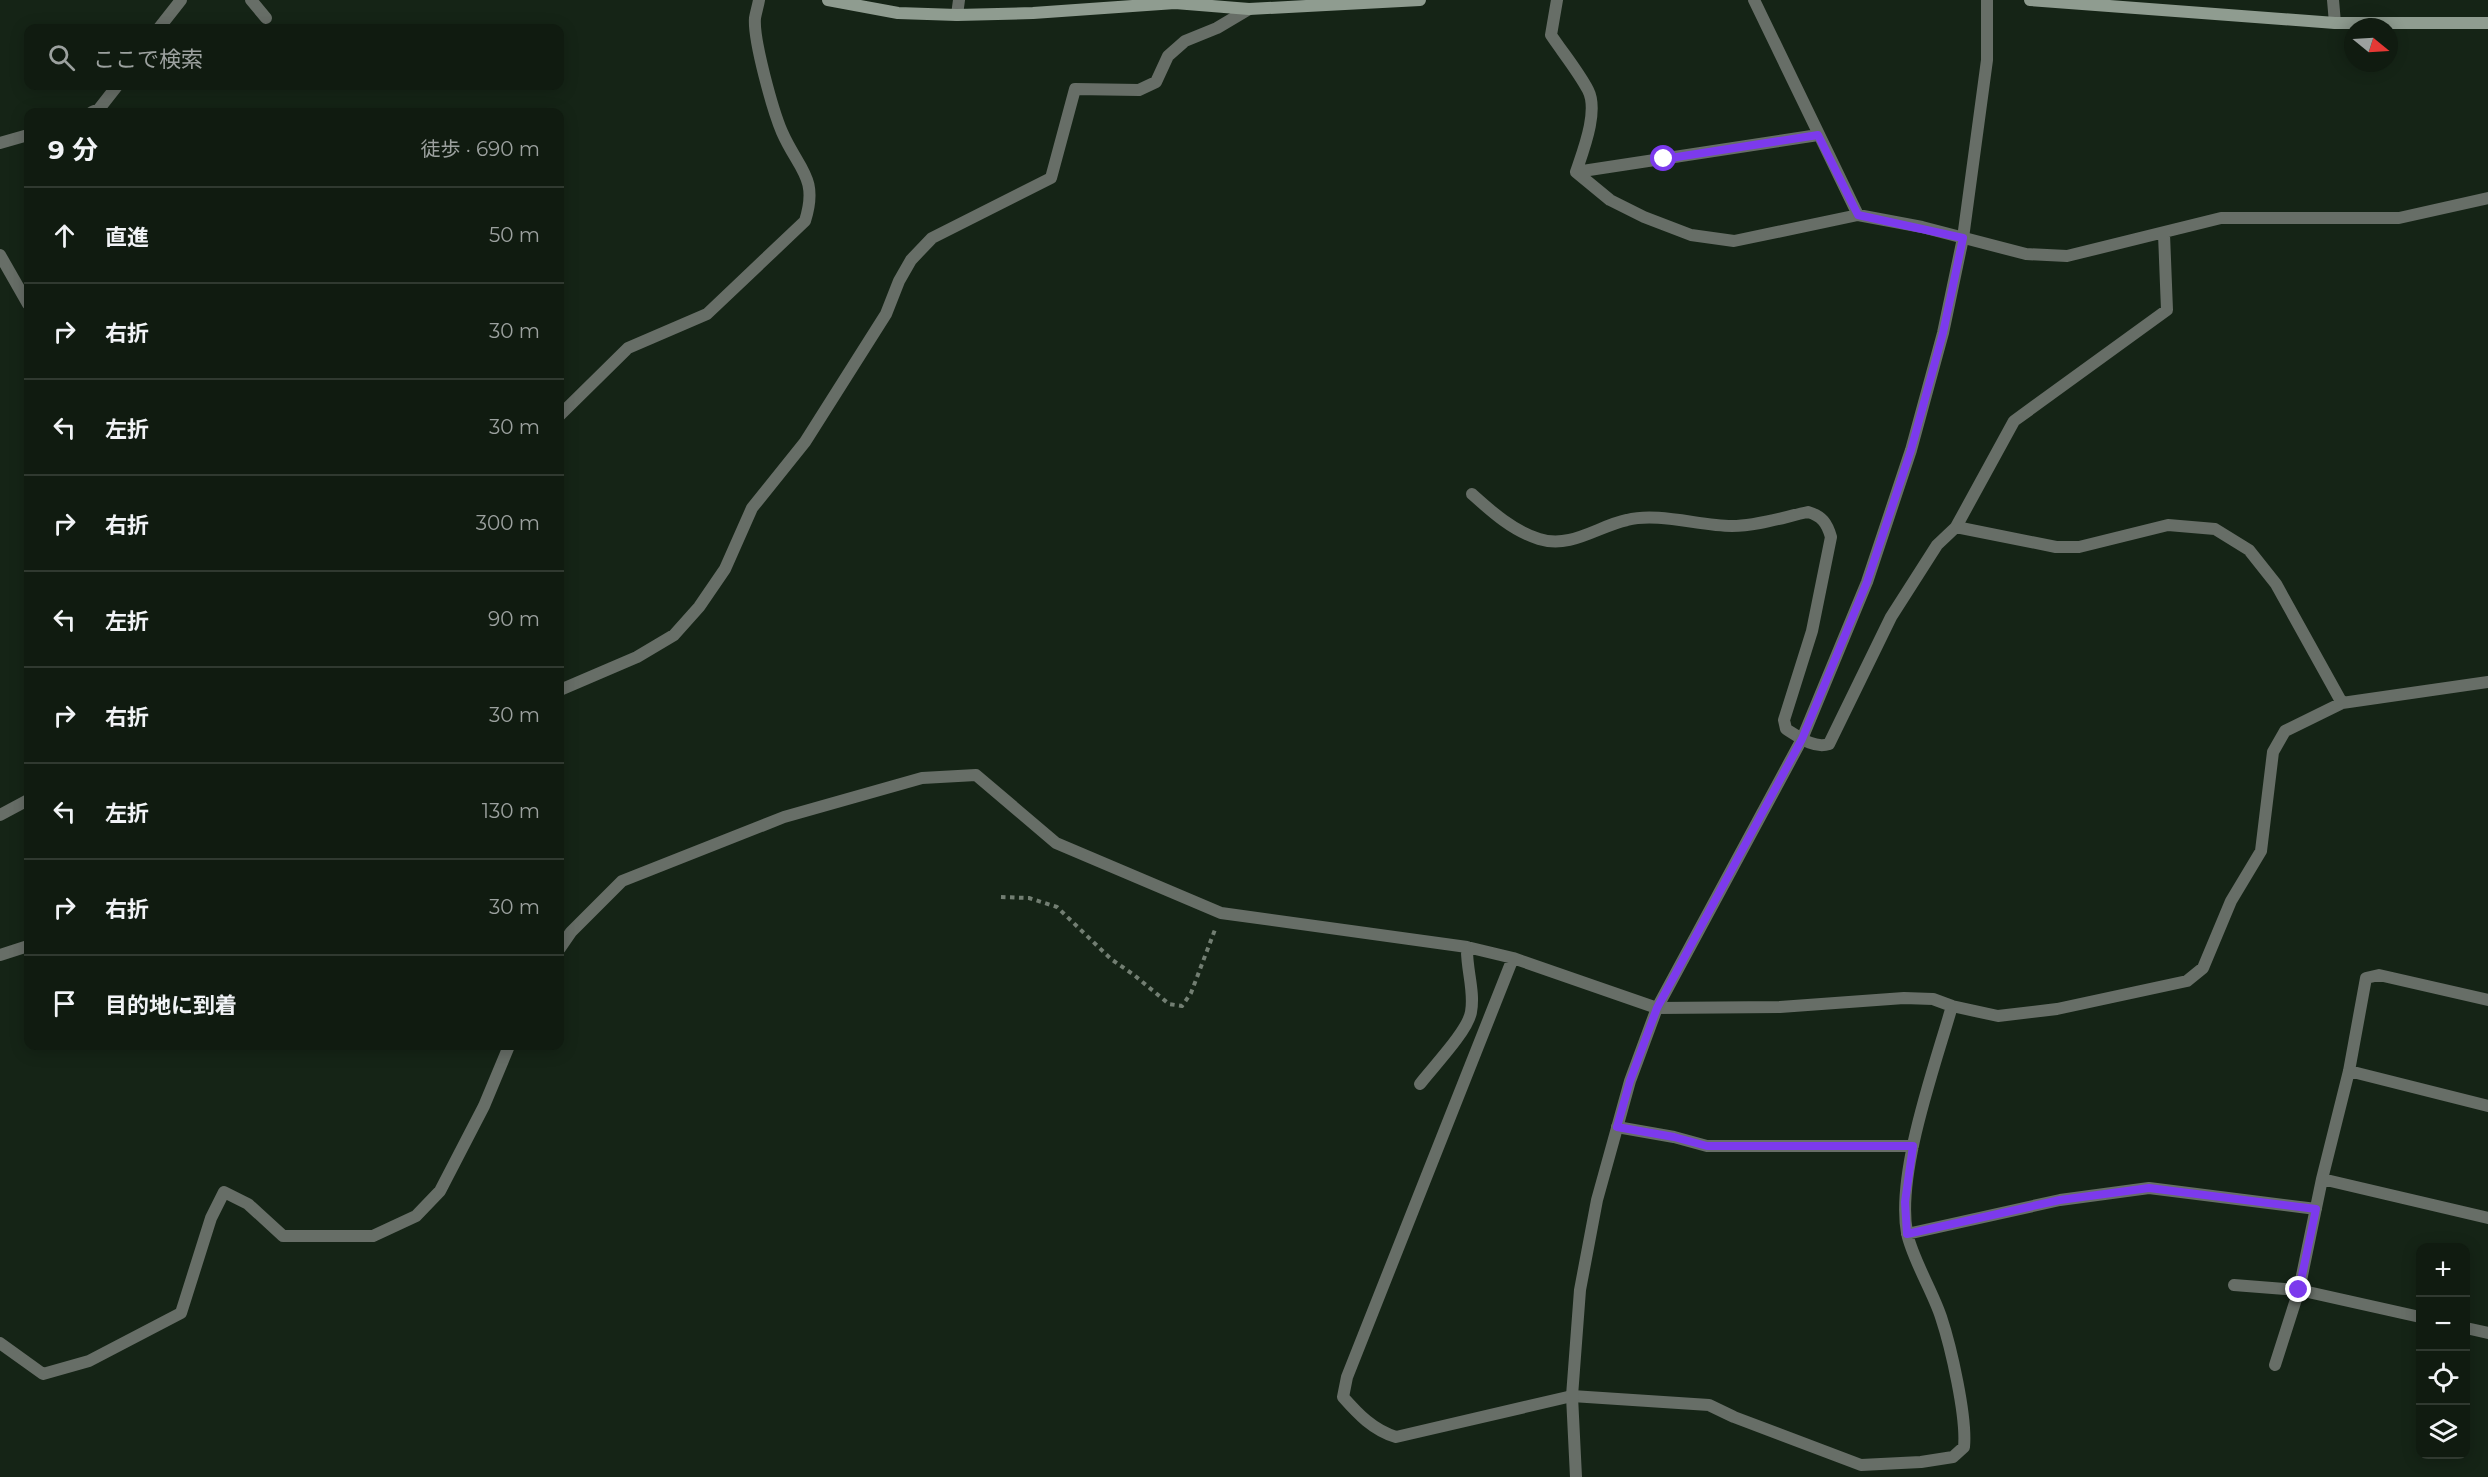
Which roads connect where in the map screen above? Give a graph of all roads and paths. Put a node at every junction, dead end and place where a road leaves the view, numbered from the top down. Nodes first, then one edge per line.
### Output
1 (181, 0) edge
2 (251, 0) edge
3 (759, 0) edge
4 (828, 0) edge
5 (959, 0) edge
6 (1420, 0) edge
7 (1557, 0) edge
8 (1754, 0) edge
9 (1987, 0) edge
10 (2030, 0) edge
11 (2332, 0) edge
12 (1249, 9) junction
13 (957, 15) junction
14 (266, 18) dead end
15 (2335, 23) junction
16 (2488, 23) edge
17 (162, 24) edge
18 (114, 90) edge
19 (100, 108) edge
20 (1818, 135) junction
21 (24, 136) edge
22 (0, 144) edge
23 (1576, 172) junction
24 (2488, 198) edge
25 (1858, 215) junction
26 (2164, 234) junction
27 (1963, 238) junction
28 (0, 255) edge
29 (24, 297) edge
30 (564, 411) edge
31 (1472, 494) dead end
32 (1956, 527) junction
33 (2488, 682) edge
34 (564, 688) edge
35 (2342, 703) junction
36 (1802, 739) junction
37 (24, 802) edge
38 (0, 815) edge
39 (1001, 897) dead end
40 (1221, 913) junction
41 (564, 942) edge
42 (24, 947) edge
43 (1467, 947) junction
44 (0, 955) edge
45 (1513, 958) junction
46 (2488, 1000) edge
47 (1952, 1006) junction
48 (1657, 1008) junction
49 (507, 1050) edge
50 (2349, 1071) junction
51 (1420, 1084) dead end
52 (2488, 1106) edge
53 (1617, 1127) junction
54 (1913, 1146) junction
55 (2322, 1179) junction
56 (2316, 1209) junction
57 (2488, 1218) edge
58 (1907, 1234) junction
59 (2234, 1285) dead end
60 (2299, 1290) junction
61 (2416, 1316) edge
62 (2470, 1329) edge
63 (2488, 1333) edge
64 (0, 1343) edge
65 (2275, 1365) dead end
66 (1572, 1396) junction
67 (1860, 1465) junction
68 (1854, 1476) edge
69 (1576, 1477) edge

1 - 17 street
2 - 14 street
3 - 30 street
4 - 13 main road
5 - 13 street
6 - 12 main road
7 - 23 street
8 - 20 street
9 - 27 street
10 - 15 main road
11 - 15 street
12 - 13 main road
12 - 34 street
15 - 16 main road
18 - 19 street
20 - 23 street
20 - 25 street
21 - 22 street
23 - 25 street
24 - 26 street
25 - 27 street
26 - 27 street
26 - 32 street
27 - 36 street
28 - 29 street
31 - 36 street
32 - 35 street
32 - 36 street
33 - 35 street
35 - 47 street
36 - 48 street
37 - 38 street
39 - 40 path
40 - 41 street
40 - 43 street
42 - 44 street
43 - 45 street
43 - 51 street
45 - 48 street
45 - 66 street
46 - 50 street
47 - 48 street
47 - 54 street
48 - 53 street
49 - 64 street
50 - 52 street
50 - 55 street
53 - 54 street
53 - 66 street
54 - 58 street
55 - 56 street
55 - 57 street
56 - 58 street
56 - 60 street
58 - 67 street
59 - 60 street
60 - 61 street
60 - 65 street
62 - 63 street
66 - 67 street
66 - 69 street
67 - 68 street

